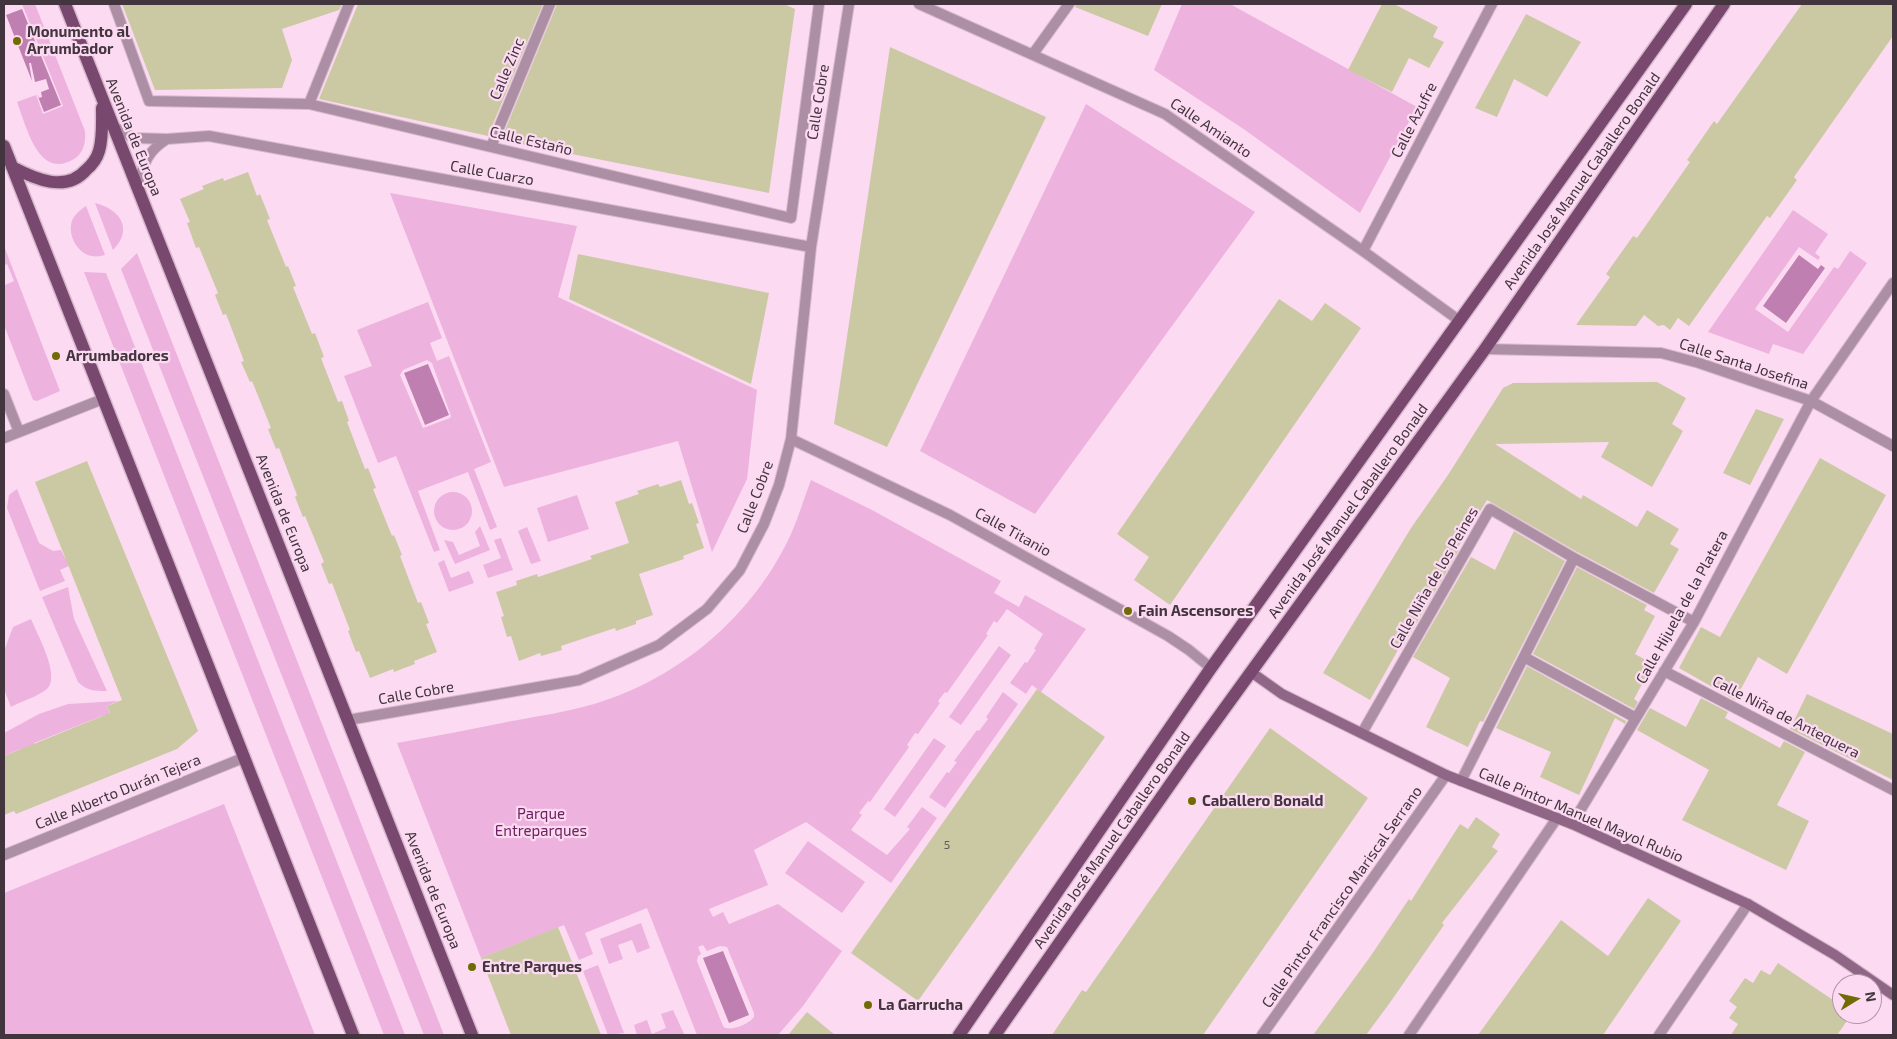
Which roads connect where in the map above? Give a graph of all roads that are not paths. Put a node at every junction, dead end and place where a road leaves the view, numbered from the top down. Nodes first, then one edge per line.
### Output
1 (64, 4) edge
2 (114, 4) edge
3 (348, 4) edge
4 (550, 4) edge
5 (819, 4) edge
6 (849, 4) edge
7 (919, 4) edge
8 (1069, 4) edge
9 (1492, 4) edge
10 (1686, 4) edge
11 (1724, 4) edge
12 (1032, 54) junction
13 (102, 100) junction
14 (309, 104) junction
15 (112, 126) junction
16 (167, 139) junction
17 (4, 146) edge
18 (491, 147) junction
19 (12, 167) junction
20 (137, 187) junction
21 (811, 247) junction
22 (1363, 251) junction
23 (1893, 283) edge
24 (1460, 321) junction
25 (1485, 349) junction
26 (4, 394) edge
27 (103, 399) junction
28 (1811, 400) junction
29 (19, 432) junction
30 (4, 438) edge
31 (791, 439) junction
32 (1893, 446) edge
33 (1574, 558) junction
34 (1694, 622) junction
35 (1524, 657) junction
36 (1211, 668) junction
37 (1664, 671) junction
38 (1252, 672) junction
39 (1636, 718) junction
40 (348, 720) junction
41 (1362, 734) junction
42 (244, 758) junction
43 (1446, 775) junction
44 (1461, 781) junction
45 (1893, 790) edge
46 (1557, 818) junction
47 (1572, 824) junction
48 (4, 855) edge
49 (1748, 904) junction
50 (1893, 995) edge
51 (353, 1035) edge
52 (472, 1035) edge
53 (959, 1035) edge
54 (995, 1035) edge
55 (1262, 1035) edge
56 (1409, 1035) edge
57 (1659, 1035) edge

1 - 13 main road, Avenida de Europa
2 - 14 street, Calle Estaño
3 - 14 street
4 - 18 street, Calle Zinc
5 - 18 street, Calle Estaño
6 - 21 street, Calle Cobre
7 - 12 street, Calle Amianto
8 - 12 street
9 - 22 street, Calle Azufre
10 - 24 main road, Avenida José Manuel Caballero Bonald
11 - 25 main road, Avenida José Manuel Caballero Bonald
12 - 22 street, Calle Amianto
13 - 15 main road, Avenida de Europa
13 - 19 main road
14 - 18 street, Calle Estaño
15 - 16 street, Calle Cuarzo
15 - 20 main road, Avenida de Europa
16 - 20 street
16 - 21 street, Calle Cuarzo
17 - 19 main road
19 - 27 main road
20 - 40 main road, Avenida de Europa
21 - 31 street, Calle Cobre
22 - 24 street, Calle Amianto
23 - 28 street, Calle Hijuela de la Platera
24 - 36 main road, Avenida José Manuel Caballero Bonald
25 - 28 street, Calle Santa Josefina
25 - 38 main road, Avenida José Manuel Caballero Bonald
26 - 29 street
27 - 29 street
27 - 42 main road
28 - 32 street, Calle Santa Josefina
28 - 34 street, Calle Hijuela de la Platera
29 - 30 street
31 - 36 street, Calle Titanio
31 - 40 street, Calle Cobre
33 - 34 street, Calle Niña de los Peines
33 - 35 street
33 - 41 street, Calle Niña de los Peines
34 - 37 street, Calle Hijuela de la Platera
35 - 39 street
35 - 44 street
36 - 53 main road, Avenida José Manuel Caballero Bonald
37 - 39 street, Calle Hijuela de la Platera
37 - 45 street, Calle Niña de Antequera
38 - 41 street, Calle Pintor Manuel Mayol Rubio
38 - 54 main road, Avenida José Manuel Caballero Bonald
39 - 47 street, Calle Hijuela de la Platera
40 - 52 main road, Avenida de Europa
41 - 43 street, Calle Pintor Manuel Mayol Rubio
42 - 48 street, Calle Alberto Durán Tejera
42 - 51 main road
43 - 44 street, Calle Pintor Manuel Mayol Rubio
43 - 55 street, Calle Pintor Francisco Mariscal Serrano
44 - 46 street, Calle Pintor Manuel Mayol Rubio
46 - 47 street, Calle Pintor Manuel Mayol Rubio
46 - 56 street
47 - 49 street, Calle Pintor Manuel Mayol Rubio
49 - 50 street, Calle Pintor Manuel Mayol Rubio
49 - 57 street

